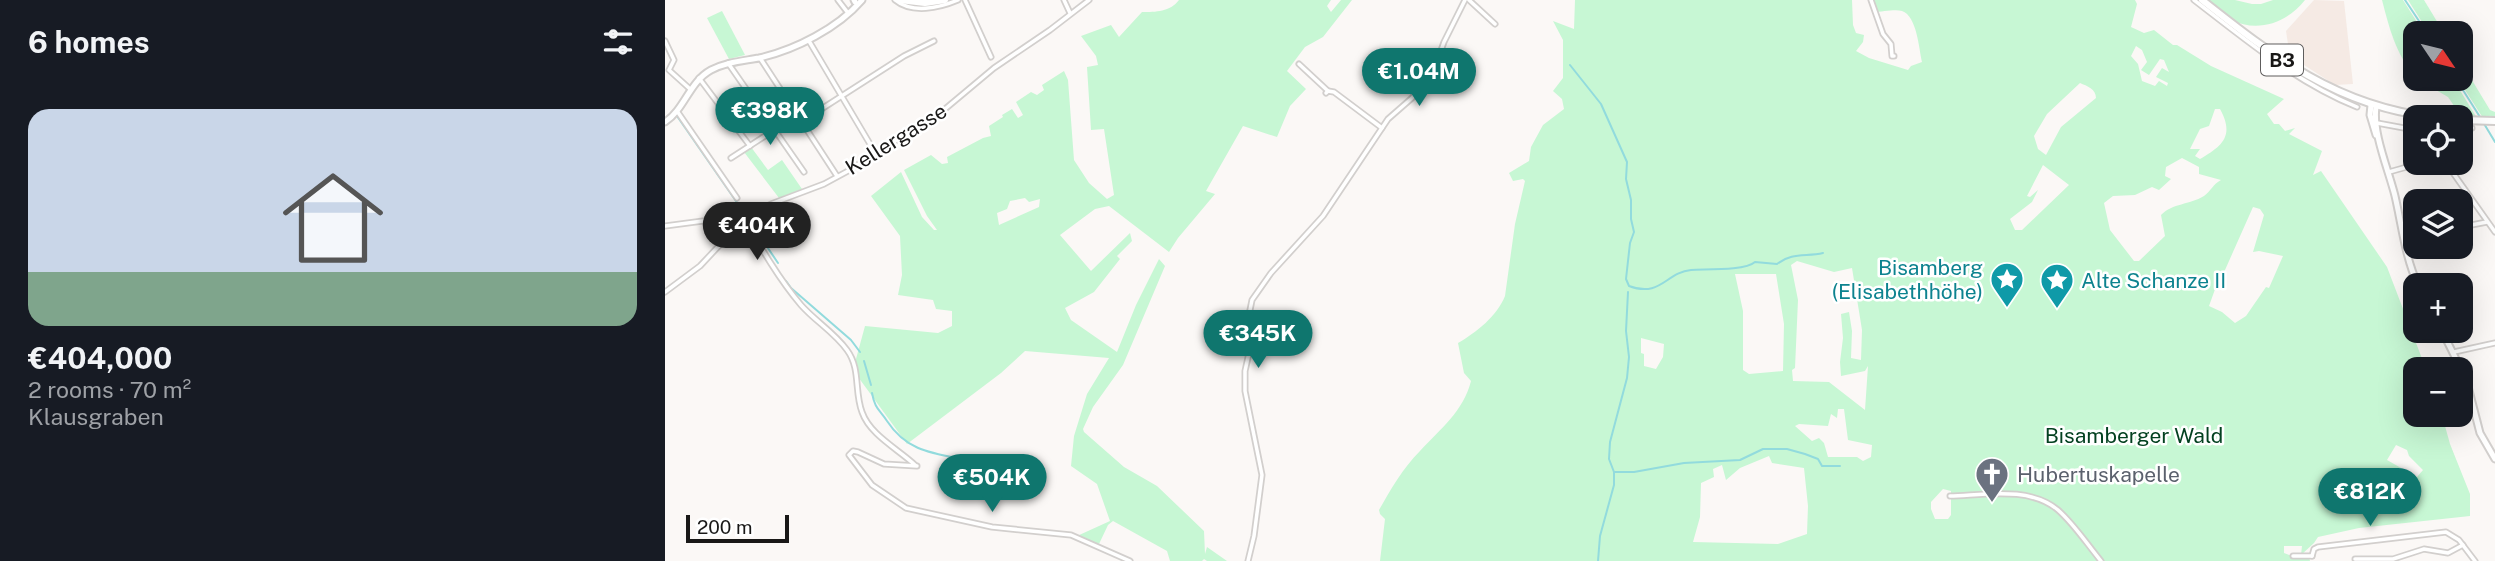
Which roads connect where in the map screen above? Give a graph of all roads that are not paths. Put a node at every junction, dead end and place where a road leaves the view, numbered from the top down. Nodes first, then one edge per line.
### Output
1 (838, 0) edge
2 (857, 0) edge
3 (897, 0) edge
4 (945, 0) edge
5 (958, 0) edge
6 (965, 0) edge
7 (1064, 0) edge
8 (1089, 0) edge
9 (1467, 0) edge
10 (1871, 0) edge
11 (2194, 0) edge
12 (2202, 0) edge
13 (2209, 9) junction
14 (850, 11) junction
15 (1070, 13) junction
16 (1495, 24) dead end
17 (809, 40) junction
18 (665, 41) edge
19 (934, 41) dead end
20 (1894, 56) dead end
21 (991, 57) dead end
22 (760, 58) junction
23 (728, 63) junction
24 (1299, 64) dead end
25 (699, 78) junction
26 (690, 89) junction
27 (2335, 94) junction
28 (842, 96) junction
29 (2374, 106) junction
30 (2357, 107) dead end
31 (823, 108) dead end
32 (677, 111) junction
33 (2403, 112) edge
34 (2473, 120) edge
35 (801, 121) junction
36 (2495, 121) edge
37 (665, 122) edge
38 (2377, 123) junction
39 (1382, 128) junction
40 (2403, 128) edge
41 (776, 131) junction
42 (870, 144) dead end
43 (2381, 144) junction
44 (750, 146) junction
45 (731, 158) dead end
46 (2403, 168) edge
47 (804, 172) dead end
48 (2389, 172) junction
49 (2454, 175) edge
50 (838, 176) junction
51 (737, 198) dead end
52 (744, 218) junction
53 (2487, 222) junction
54 (2473, 225) edge
55 (665, 226) edge
56 (2403, 232) edge
57 (2495, 232) edge
58 (665, 292) edge
59 (2449, 343) edge
60 (2495, 343) edge
61 (2454, 352) junction
62 (2495, 459) edge
63 (1950, 496) dead end
64 (2463, 545) junction
65 (2293, 556) dead end
66 (2312, 556) junction
67 (2355, 559) dead end
68 (1130, 561) edge
69 (1248, 561) edge
70 (2101, 561) edge
71 (2315, 561) edge
72 (2475, 561) edge

1 - 14 street
2 - 14 main road
3 - 4 main road
3 - 5 street
6 - 21 street
7 - 15 street
8 - 15 street, Kellergasse
9 - 16 street
9 - 39 street
10 - 20 street
11 - 13 street
12 - 13 main road, B3
13 - 27 main road, B3
14 - 17 main road
15 - 50 street, Kellergasse
17 - 22 main road
17 - 28 street
18 - 26 street
19 - 28 street
22 - 23 main road
22 - 35 street
23 - 25 main road
23 - 41 street
24 - 39 street
25 - 26 main road
25 - 44 street
26 - 32 main road
27 - 29 main road, B3
27 - 30 street
28 - 31 street
28 - 42 street
29 - 33 main road, B3
29 - 38 main road
29 - 43 main road
32 - 37 main road
32 - 51 street
34 - 36 main road
35 - 41 street
35 - 50 street
38 - 40 street
38 - 43 main road
39 - 69 street
41 - 44 street
41 - 47 street
43 - 48 main road
44 - 45 street
46 - 48 street
48 - 56 main road
49 - 53 street
50 - 52 street, Kellergasse
52 - 55 street
52 - 58 street, Kellergasse
52 - 68 street
53 - 54 street
53 - 57 street
59 - 61 main road
60 - 61 street
61 - 62 main road
63 - 70 street
64 - 66 street
64 - 67 street
64 - 72 street
65 - 66 street
66 - 71 street

